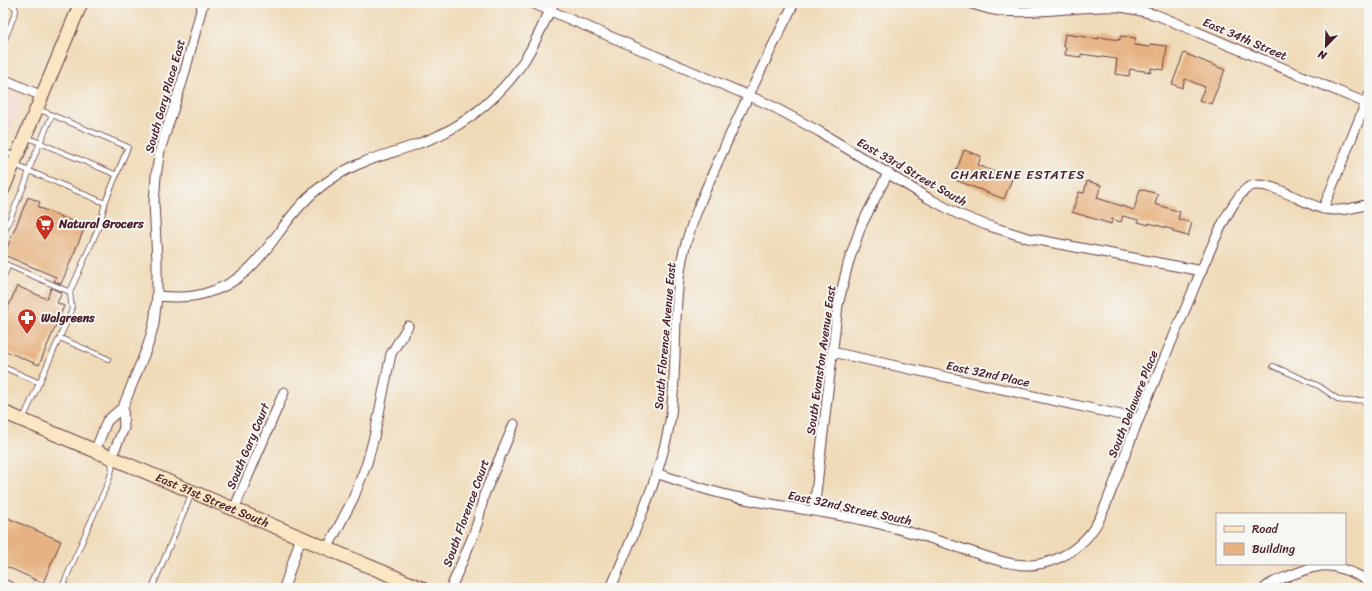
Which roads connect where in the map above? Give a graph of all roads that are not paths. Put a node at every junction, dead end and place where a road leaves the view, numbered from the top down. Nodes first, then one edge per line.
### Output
1 (8, 3) edge
2 (81, 3) edge
3 (203, 3) edge
4 (532, 3) edge
5 (794, 3) edge
6 (968, 3) edge
7 (552, 7) edge
8 (3, 44) edge
9 (3, 80) edge
10 (42, 96) junction
11 (748, 96) junction
12 (1368, 99) edge
13 (37, 108) junction
14 (52, 115) junction
15 (25, 137) junction
16 (40, 143) junction
17 (3, 151) edge
18 (15, 161) junction
19 (29, 171) junction
20 (888, 173) junction
21 (117, 175) junction
22 (3, 189) edge
23 (105, 203) junction
24 (1369, 204) edge
25 (1322, 209) junction
26 (3, 235) edge
27 (3, 264) edge
28 (8, 266) junction
29 (1202, 271) junction
30 (3, 279) edge
31 (70, 292) junction
32 (157, 296) junction
33 (408, 326) dead end
34 (60, 338) junction
35 (832, 352) junction
36 (108, 359) dead end
37 (1273, 366) dead end
38 (3, 367) edge
39 (40, 383) junction
40 (284, 392) dead end
41 (1369, 402) edge
42 (123, 407) junction
43 (3, 412) edge
44 (23, 420) junction
45 (1138, 420) junction
46 (514, 424) dead end
47 (95, 451) junction
48 (111, 458) junction
49 (656, 473) junction
50 (193, 492) junction
51 (234, 509) junction
52 (814, 510) junction
53 (301, 537) junction
54 (1082, 543) joint
55 (328, 549) junction
56 (1369, 580) edge
57 (3, 584) edge
58 (12, 588) edge
59 (69, 588) edge
60 (152, 588) edge
61 (284, 588) edge
62 (421, 588) edge
63 (451, 588) edge
64 (611, 588) edge
65 (1266, 588) edge

1 - 8 lane
2 - 10 main road
3 - 32 street, South Gary Place East
4 - 7 street, East 33rd Street South
5 - 11 street, South Florence Avenue East
6 - 12 street, East 34th Street
7 - 11 street, East 33rd Street South
7 - 32 street
9 - 10 street
10 - 13 main road
11 - 20 street, East 33rd Street South
11 - 49 street, South Florence Avenue East
12 - 25 street
13 - 14 lane
13 - 15 main road
14 - 16 lane
14 - 21 lane
15 - 16 lane
15 - 18 main road
16 - 19 lane
16 - 21 lane
17 - 18 lane
18 - 19 lane
18 - 22 main road
19 - 23 lane
19 - 26 lane
20 - 29 street, East 33rd Street South
20 - 35 street, South Evanston Avenue East
21 - 23 lane
23 - 31 lane
24 - 25 street
25 - 29 street
27 - 28 lane
28 - 30 lane
28 - 31 lane
29 - 45 street, South Delaware Place
31 - 34 lane
32 - 42 street, South Gary Place East
33 - 55 street
34 - 36 lane
34 - 39 lane
35 - 45 street, East 32nd Place
35 - 52 street, South Evanston Avenue East
37 - 41 lane
38 - 39 lane
39 - 44 lane
40 - 51 street, South Gary Court
42 - 47 street, South Gary Place East
42 - 48 street, South Gary Place East
43 - 44 main road, East 31st Street South
44 - 47 main road, East 31st Street South
45 - 54 street, South Delaware Place
46 - 63 street, South Florence Court
47 - 48 main road, East 31st Street South
48 - 50 main road, East 31st Street South
48 - 59 lane
49 - 52 street, East 32nd Street South
49 - 64 street, South Florence Avenue East
50 - 51 main road, East 31st Street South
50 - 60 lane
51 - 53 main road, East 31st Street South
52 - 54 street, East 32nd Street South
53 - 55 main road, East 31st Street South
53 - 61 street
55 - 62 main road, East 31st Street South
56 - 65 street
57 - 58 street

